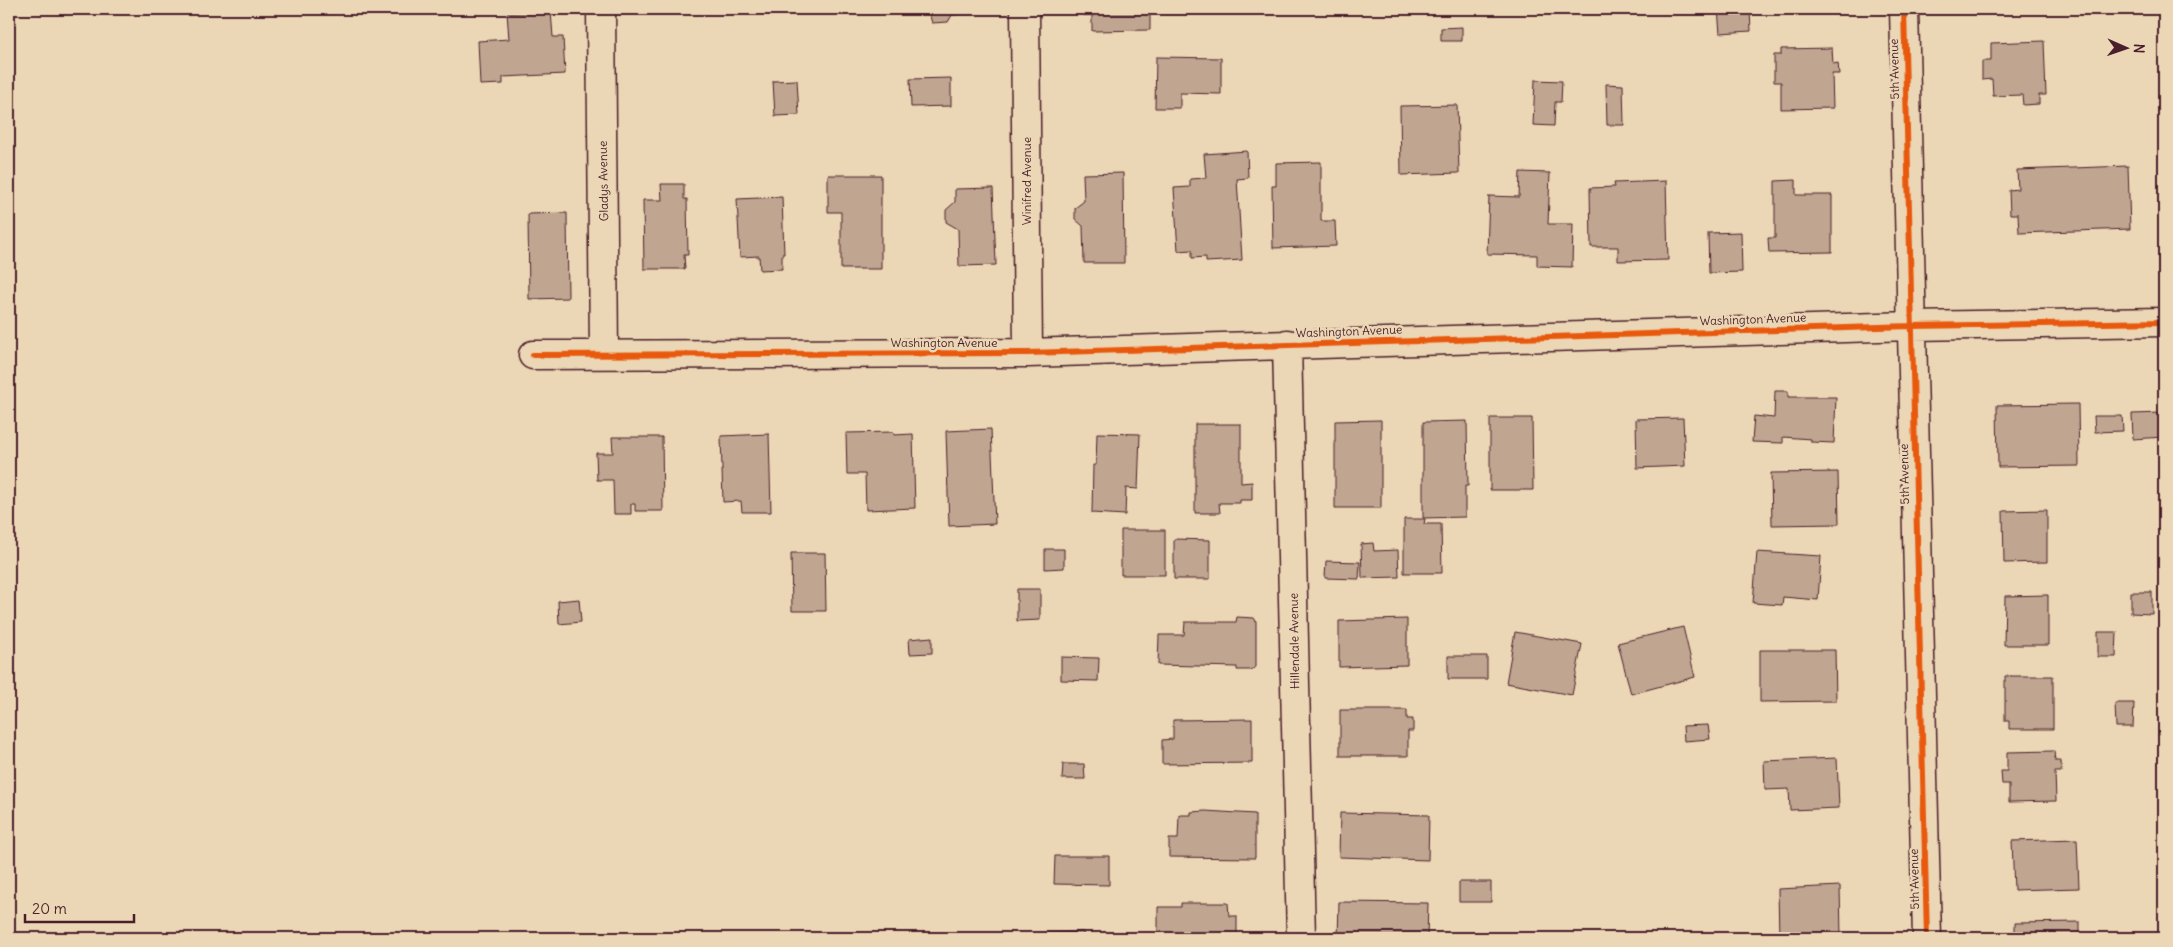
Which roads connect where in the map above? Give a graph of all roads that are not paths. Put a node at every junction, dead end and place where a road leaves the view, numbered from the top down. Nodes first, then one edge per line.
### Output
1 (601, 9) edge
2 (1025, 9) edge
3 (1904, 9) edge
4 (2164, 322) edge
5 (1911, 326) junction
6 (1287, 344) junction
7 (1028, 353) junction
8 (604, 354) junction
9 (533, 355) dead end
10 (1301, 938) edge
11 (1927, 938) edge

1 - 8 street, Gladys Avenue
2 - 7 street, Winifred Avenue
3 - 5 street, 5th Avenue
4 - 5 street, Washington Avenue
5 - 6 street, Washington Avenue
5 - 11 street, 5th Avenue
6 - 7 street, Washington Avenue
6 - 10 street, Hillendale Avenue
7 - 8 street, Washington Avenue
8 - 9 street, Washington Avenue

